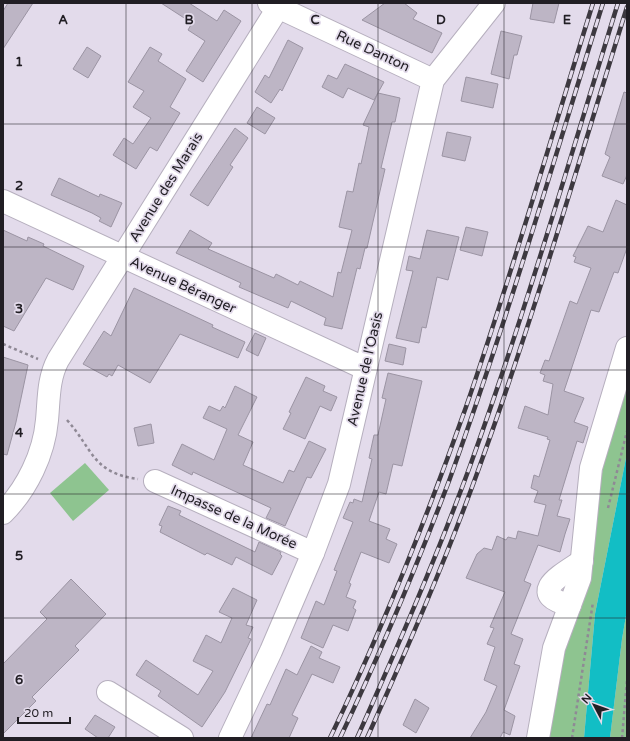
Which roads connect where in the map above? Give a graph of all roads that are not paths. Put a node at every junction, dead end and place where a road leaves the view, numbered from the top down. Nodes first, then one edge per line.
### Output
1 (494, 3) edge
2 (276, 5) edge
3 (433, 80) junction
4 (3, 201) edge
5 (122, 256) junction
6 (627, 348) edge
7 (364, 368) junction
8 (155, 482) road end
9 (3, 513) edge
10 (313, 553) junction
11 (108, 692) dead end
12 (182, 738) edge
13 (230, 738) edge
14 (538, 738) edge

1 - 3 street, Avenue de l'Oasis
2 - 3 street, Rue Danton
2 - 5 street, Avenue des Marais
3 - 7 street, Avenue de l'Oasis
4 - 5 street, Avenue Béranger
5 - 7 street, Avenue Béranger
5 - 9 street, Avenue des Marais
6 - 14 street
7 - 10 street, Avenue de l'Oasis
8 - 10 street, Impasse de la Morée
10 - 13 street, Avenue de l'Oasis
11 - 12 street

